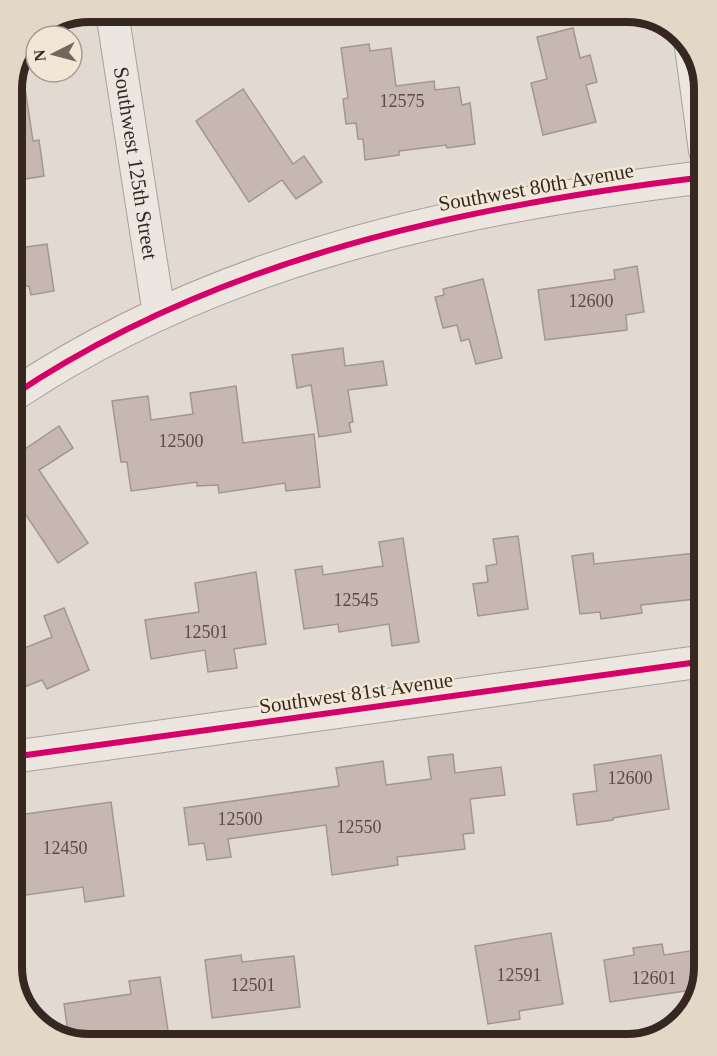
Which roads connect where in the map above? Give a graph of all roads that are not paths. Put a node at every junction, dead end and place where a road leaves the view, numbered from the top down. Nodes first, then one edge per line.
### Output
1 (114, 22) edge
2 (694, 178) edge
3 (159, 314) junction
4 (23, 390) edge
5 (694, 663) edge
6 (22, 756) edge

1 - 3 street, Southwest 125th Street
2 - 3 street, Southwest 80th Avenue
3 - 4 street, Southwest 80th Avenue
5 - 6 street, Southwest 81st Avenue

